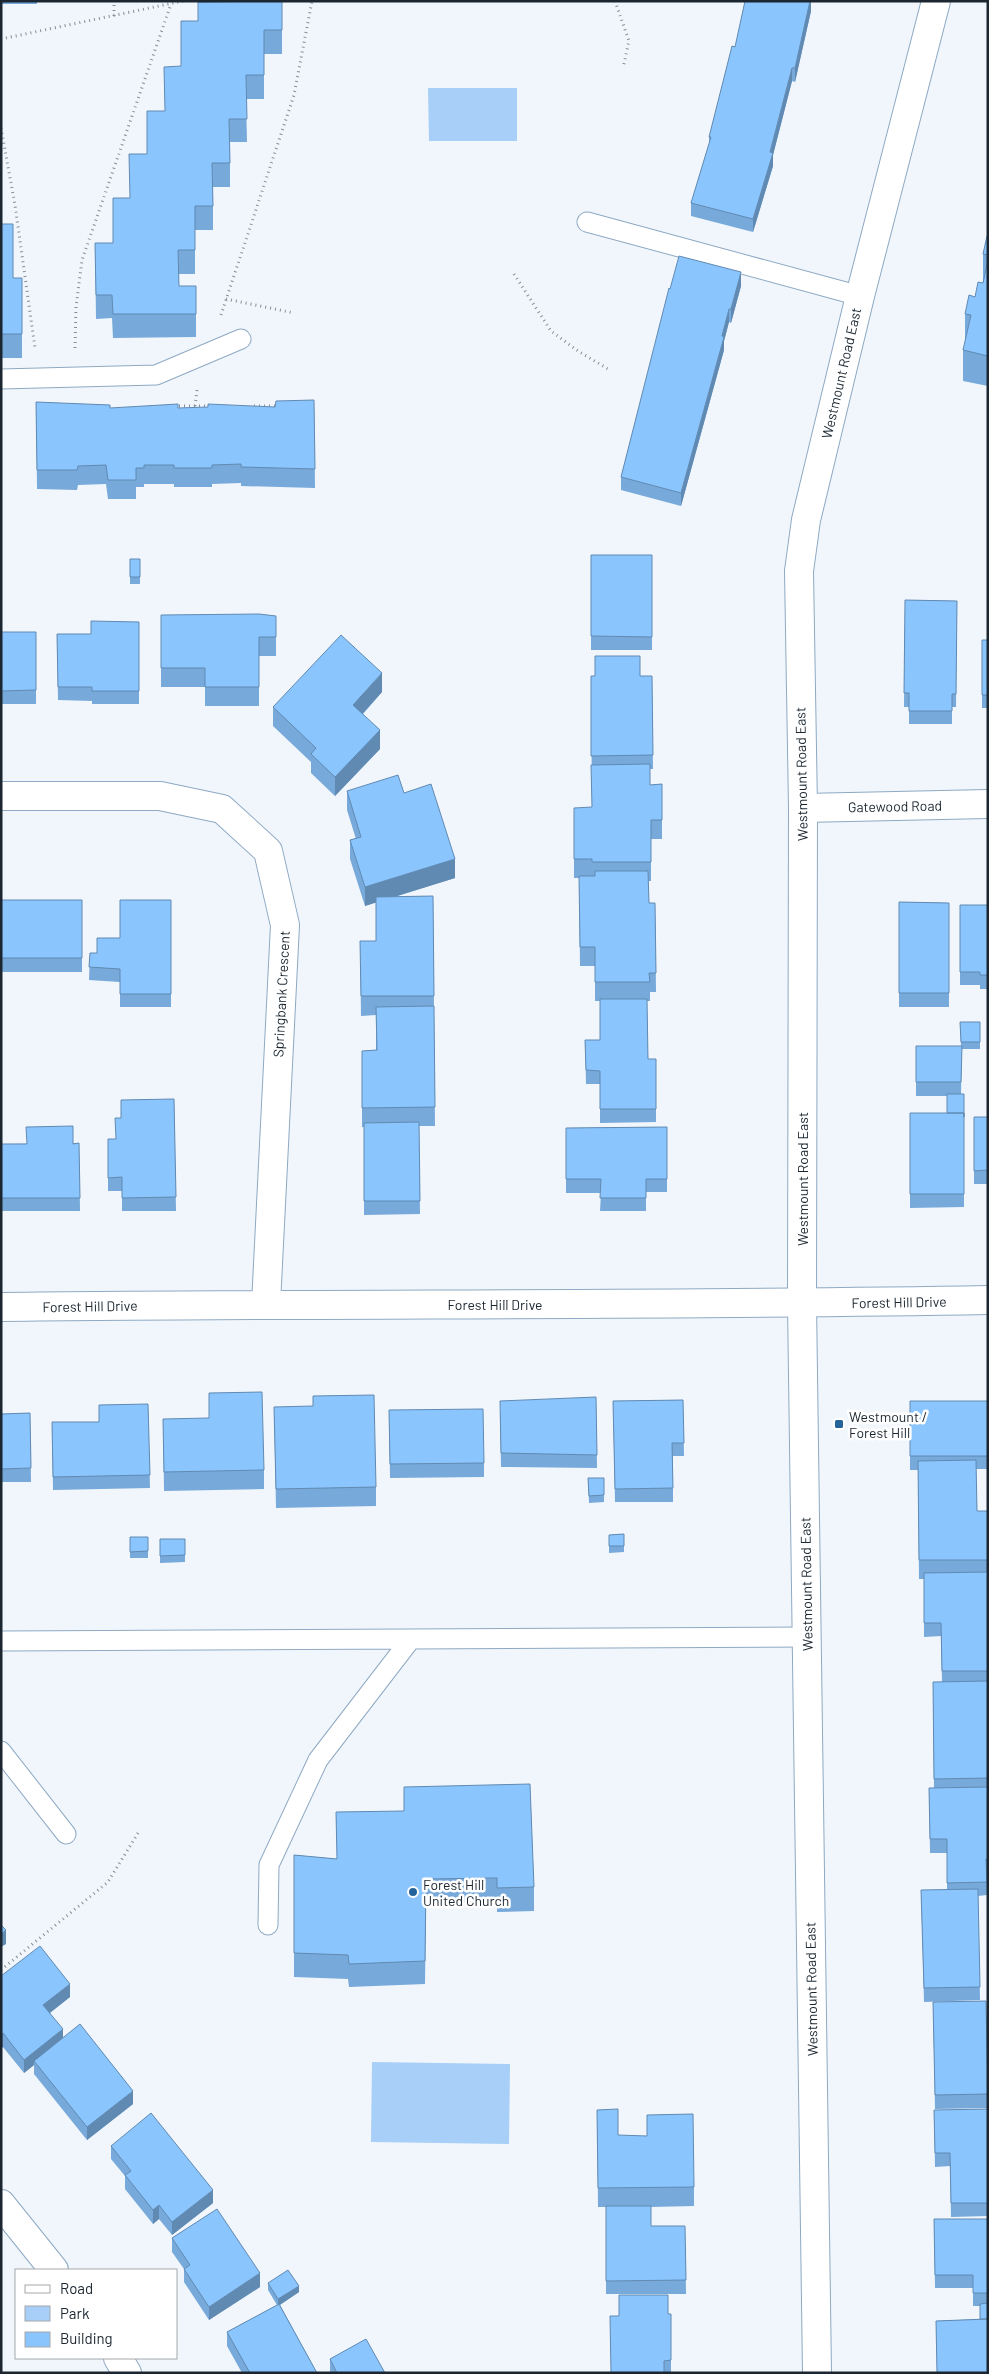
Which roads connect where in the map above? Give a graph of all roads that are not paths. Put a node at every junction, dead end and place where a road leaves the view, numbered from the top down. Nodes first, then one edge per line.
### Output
1 (936, 1) edge
2 (587, 222) dead end
3 (860, 296) junction
4 (241, 339) dead end
5 (1, 380) edge
6 (1, 796) edge
7 (988, 804) edge
8 (803, 808) junction
9 (988, 1300) edge
10 (802, 1303) junction
11 (266, 1304) junction
12 (1, 1307) edge
13 (806, 1637) junction
14 (411, 1639) junction
15 (1, 1641) edge
16 (1, 1751) edge
17 (66, 1834) dead end
18 (268, 1926) dead end
19 (1, 2204) edge
20 (53, 2269) edge
21 (119, 2359) edge
22 (127, 2373) edge
23 (817, 2373) edge

1 - 3 main road, Westmount Road East
2 - 3 lane
3 - 8 main road, Westmount Road East
4 - 5 lane
6 - 11 main road, Springbank Crescent
7 - 8 main road, Gatewood Road
8 - 10 main road, Westmount Road East
9 - 10 main road, Forest Hill Drive
10 - 11 main road, Forest Hill Drive
10 - 13 main road, Westmount Road East
11 - 12 main road, Forest Hill Drive
13 - 14 lane
13 - 23 main road, Westmount Road East
14 - 15 lane
14 - 18 lane
16 - 17 lane
19 - 20 main road
21 - 22 main road

